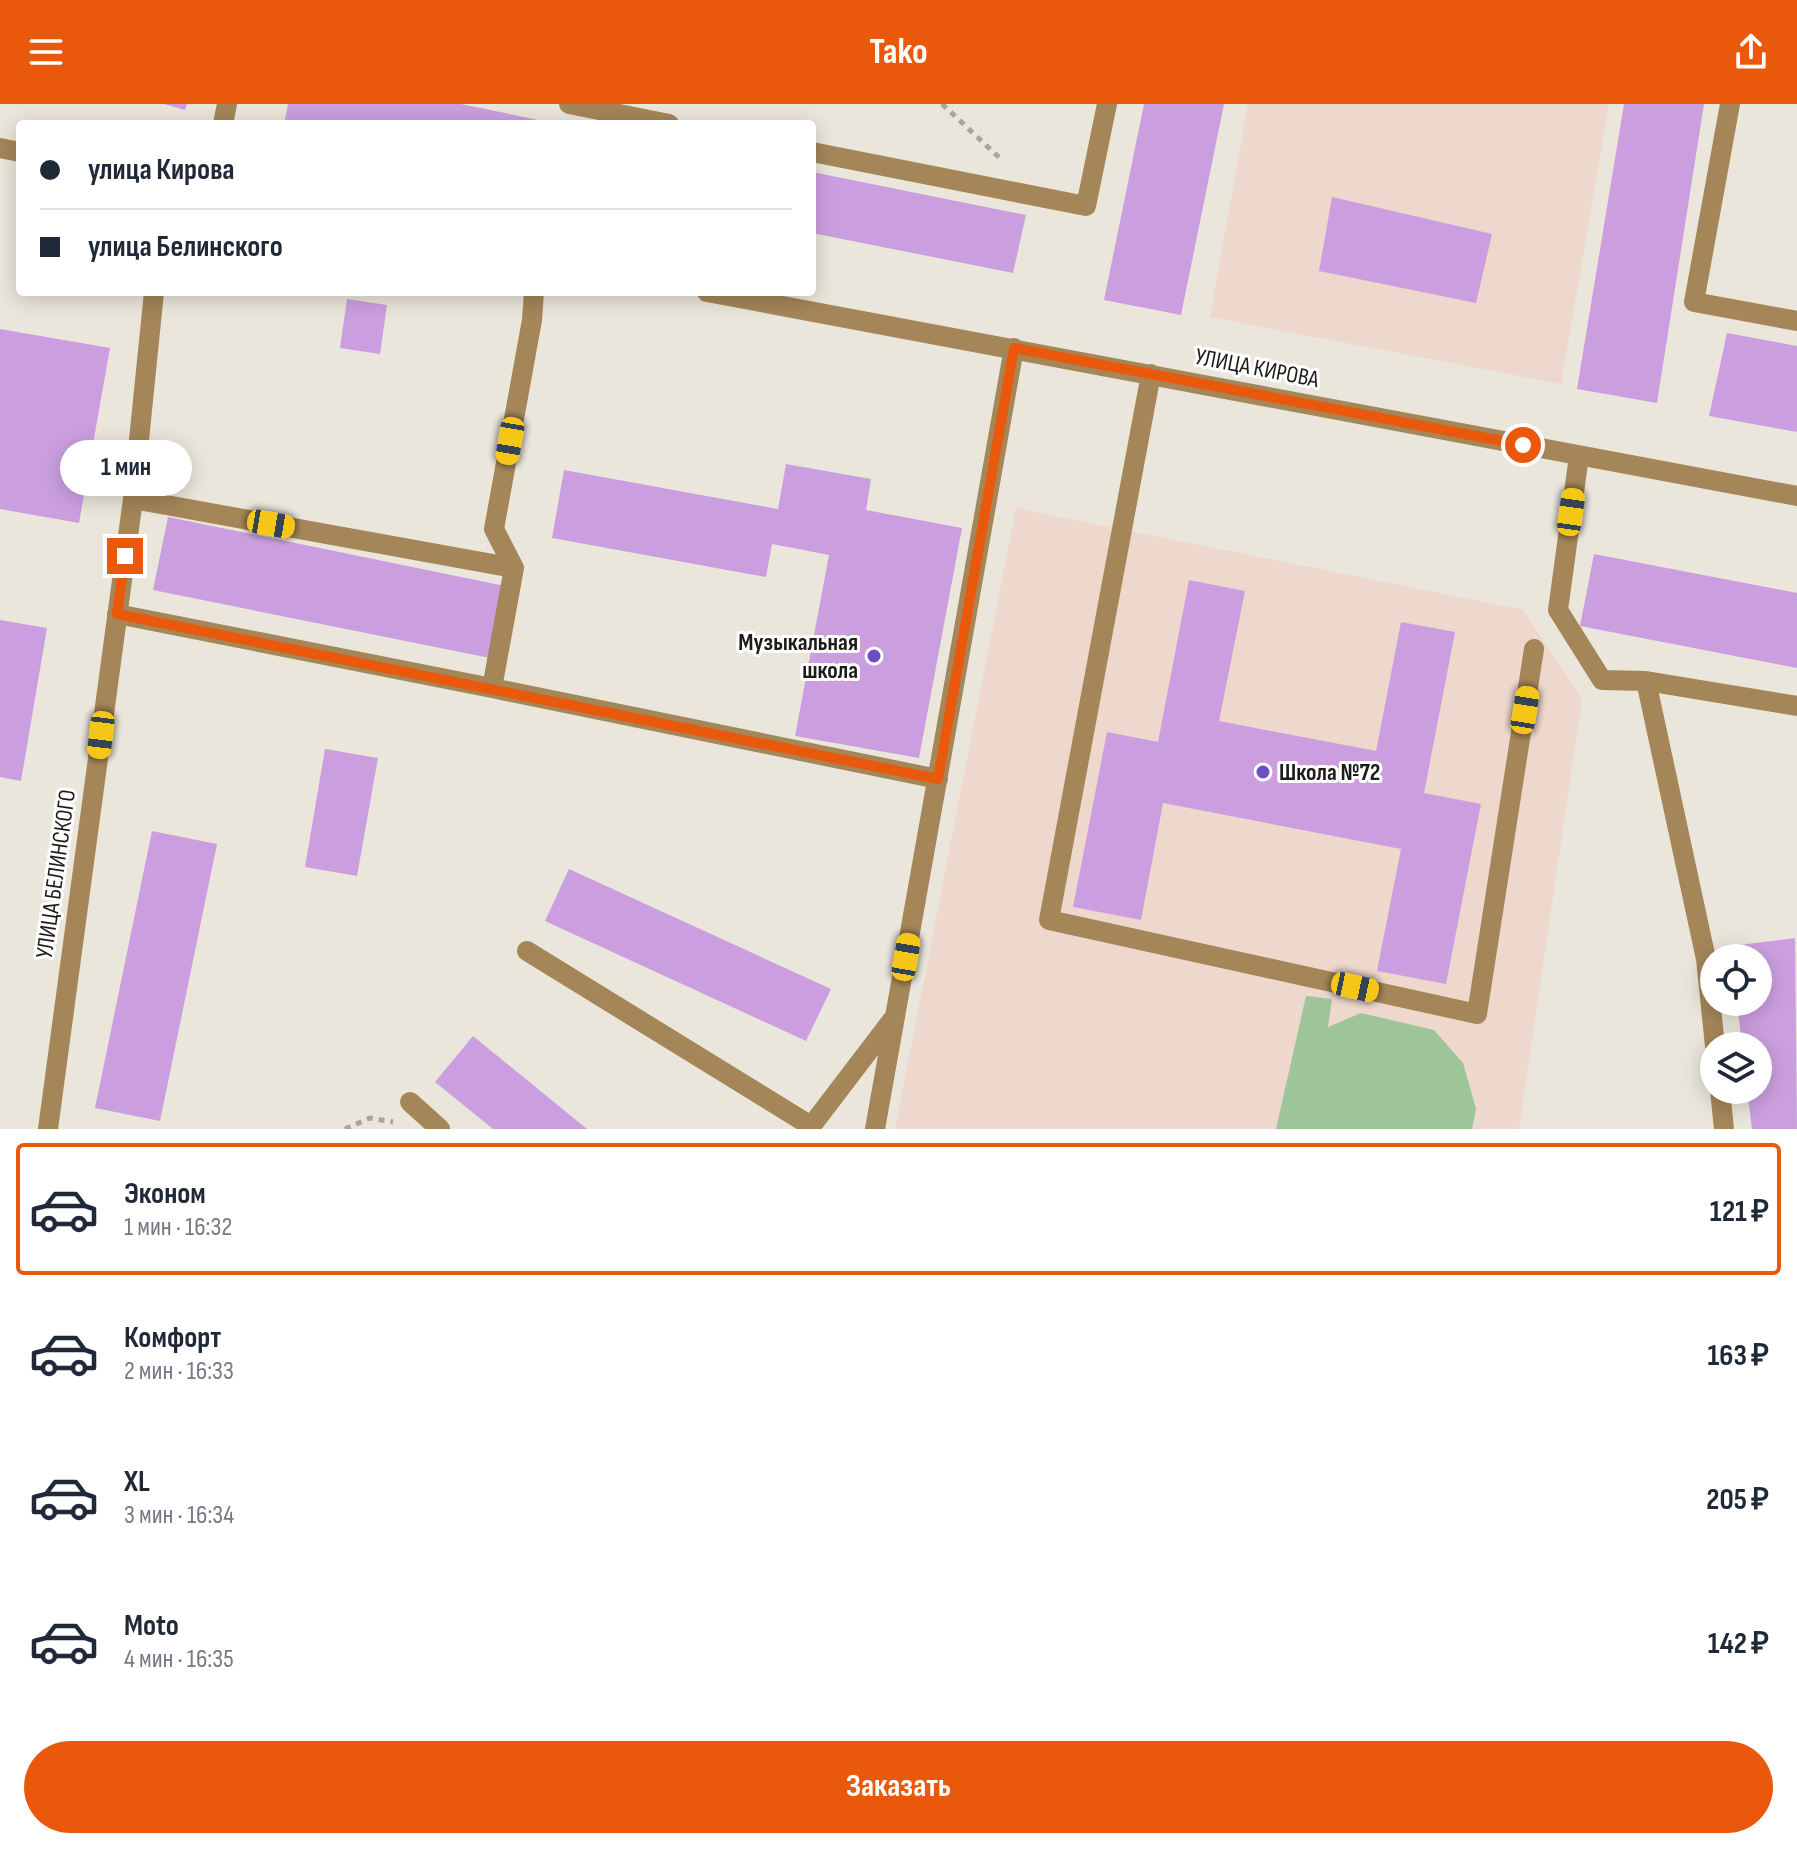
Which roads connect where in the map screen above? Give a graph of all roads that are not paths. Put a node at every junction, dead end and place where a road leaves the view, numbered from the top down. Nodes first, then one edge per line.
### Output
1 (569, 104) edge
2 (1107, 104) edge
3 (1730, 104) edge
4 (649, 120) edge
5 (816, 153) edge
6 (154, 296) edge
7 (534, 296) edge
8 (729, 296) edge
9 (1797, 321) edge
10 (1014, 348) junction
11 (1151, 374) junction
12 (1579, 456) junction
13 (1797, 496) edge
14 (133, 499) junction
15 (514, 568) junction
16 (117, 614) junction
17 (1534, 649) dead end
18 (1646, 681) junction
19 (492, 688) junction
20 (1797, 706) edge
21 (938, 779) junction
22 (527, 951) dead end
23 (895, 1016) junction
24 (1714, 1032) edge
25 (410, 1102) dead end
26 (1721, 1104) edge
27 (810, 1128) edge
28 (48, 1129) edge
29 (440, 1129) edge
30 (875, 1129) edge
31 (1724, 1129) edge

1 - 4 street
2 - 5 street
3 - 9 street
6 - 14 street, УЛИЦА БЕЛИНСКОГО
7 - 15 street
8 - 10 street, УЛИЦА КИРОВА
10 - 11 street, УЛИЦА КИРОВА
10 - 21 street
11 - 12 street, УЛИЦА КИРОВА
11 - 17 street
12 - 13 street, УЛИЦА КИРОВА
12 - 18 street
14 - 15 street
14 - 16 street, УЛИЦА БЕЛИНСКОГО
15 - 19 street
16 - 19 street
16 - 28 street, УЛИЦА БЕЛИНСКОГО
18 - 20 street
18 - 24 street
19 - 21 street
21 - 23 street
22 - 27 street
23 - 27 street
23 - 30 street
25 - 29 street
26 - 31 street

